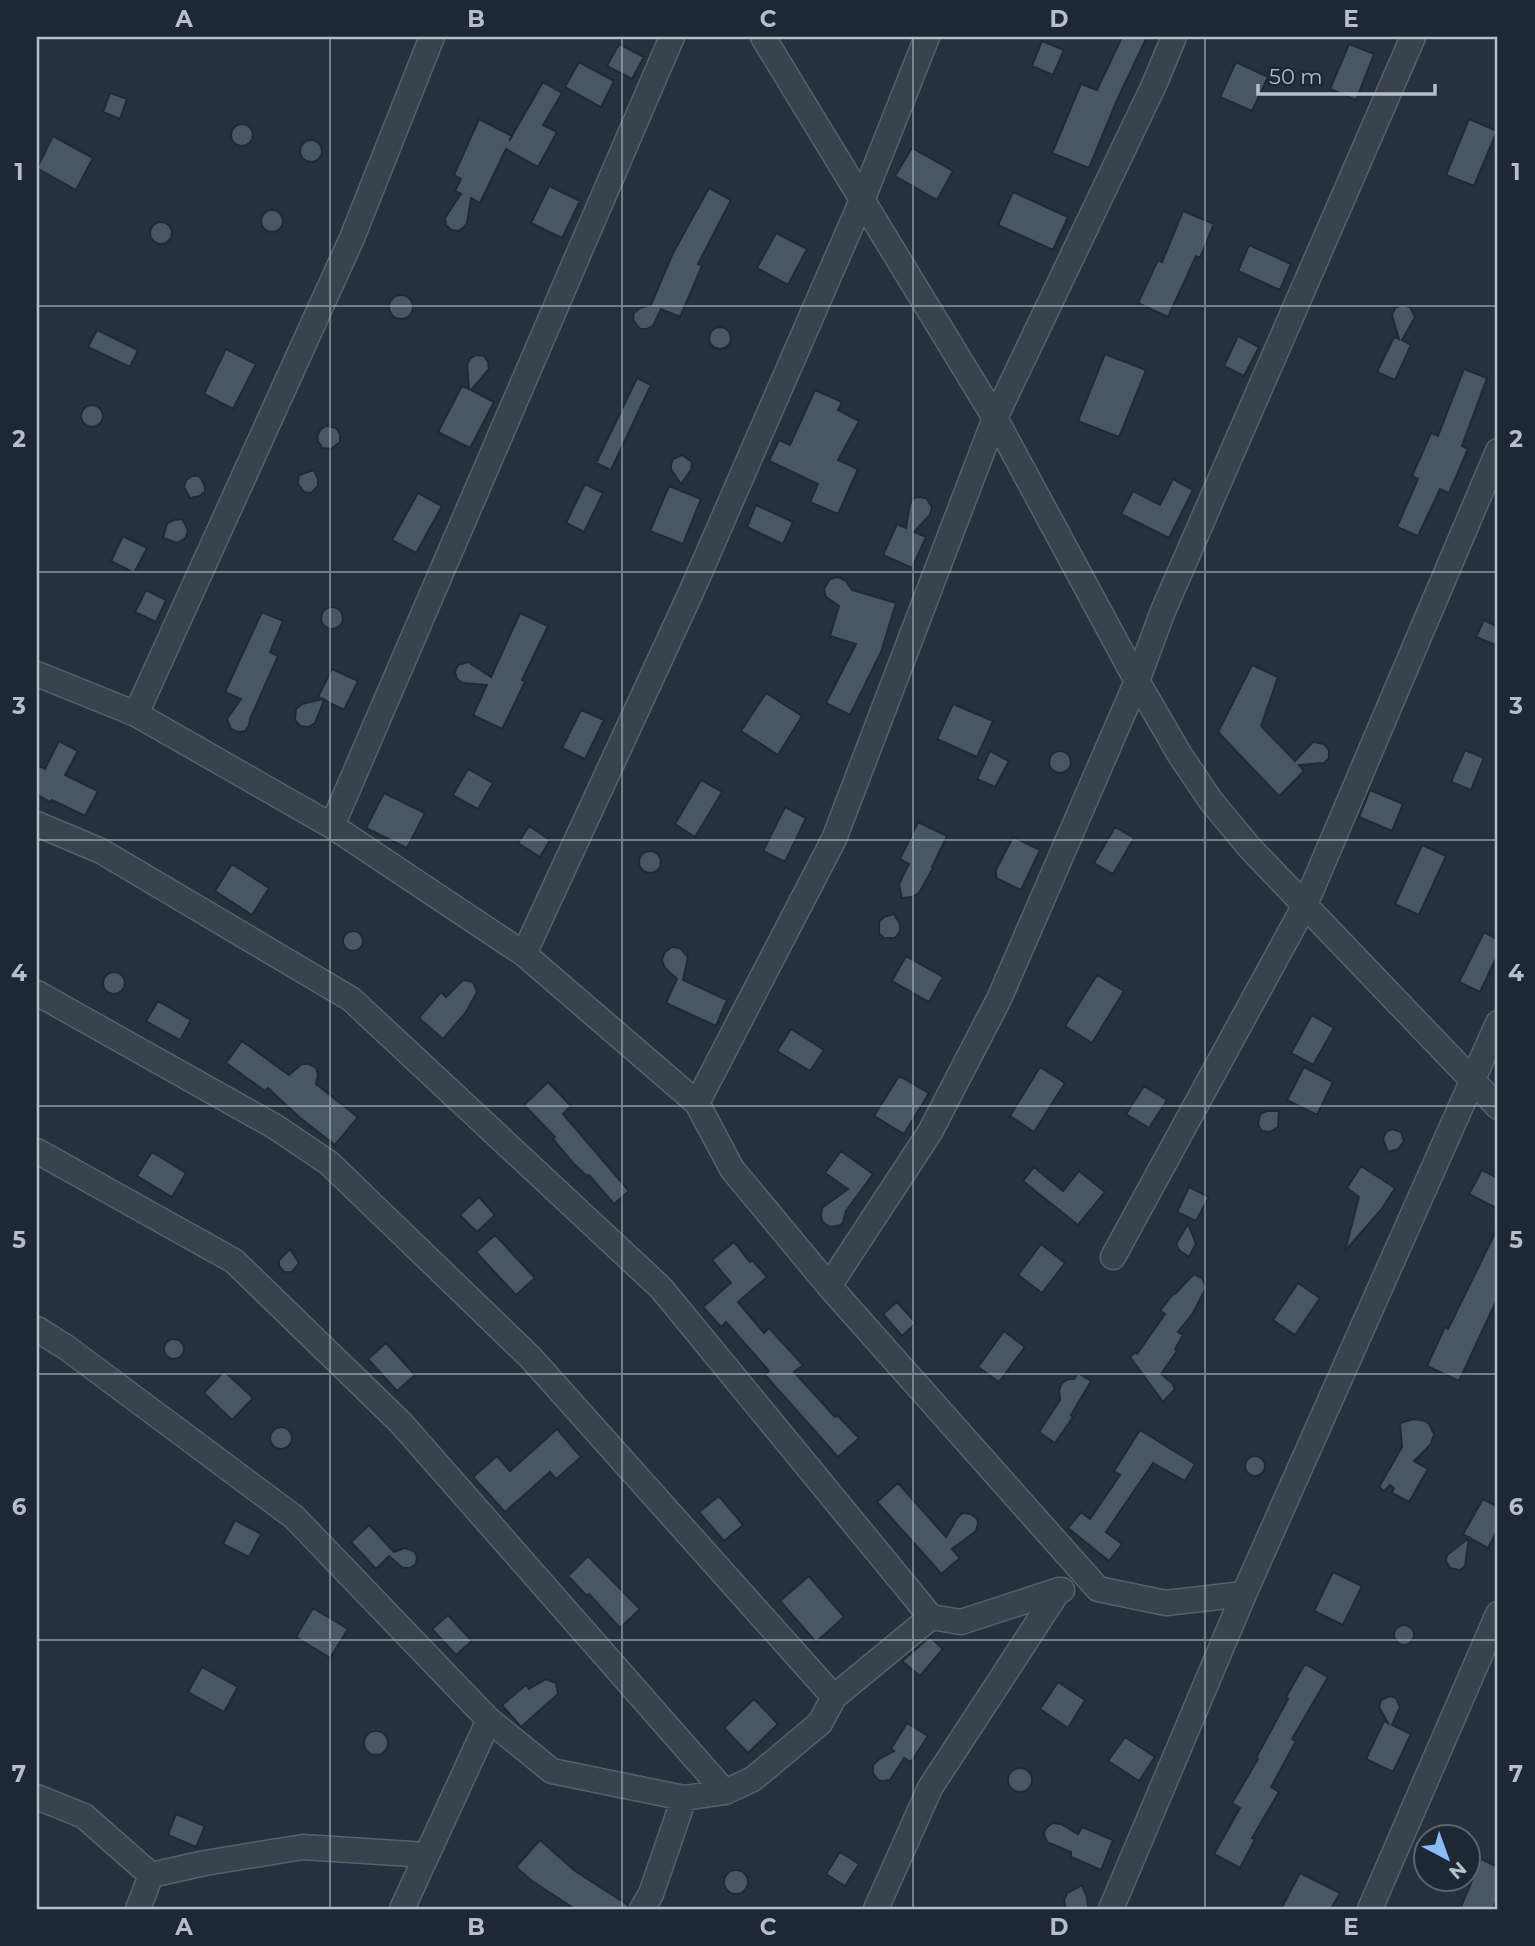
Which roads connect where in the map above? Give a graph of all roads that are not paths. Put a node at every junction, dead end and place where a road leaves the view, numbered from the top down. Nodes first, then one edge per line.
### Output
1 (432, 37) edge
2 (672, 37) edge
3 (763, 37) edge
4 (927, 37) edge
5 (1174, 37) edge
6 (1413, 37) edge
7 (863, 198) junction
8 (995, 418) junction
9 (1498, 451) edge
10 (37, 674) edge
11 (1138, 681) junction
12 (136, 715) junction
13 (37, 824) edge
14 (332, 826) junction
15 (1305, 905) junction
16 (524, 954) junction
17 (37, 993) edge
18 (1498, 1023) edge
19 (1473, 1082) junction
20 (697, 1103) junction
21 (1498, 1107) edge
22 (37, 1151) edge
23 (1113, 1257) dead end
24 (830, 1286) junction
25 (37, 1329) edge
26 (1098, 1589) junction
27 (1059, 1590) junction
28 (1244, 1594) junction
29 (1498, 1614) edge
30 (931, 1617) junction
31 (834, 1698) junction
32 (489, 1720) junction
33 (725, 1792) junction
34 (37, 1797) edge
35 (684, 1798) junction
36 (427, 1855) junction
37 (151, 1875) junction
38 (138, 1909) edge
39 (402, 1909) edge
40 (642, 1909) edge
41 (876, 1909) edge
42 (1111, 1909) edge
43 (1370, 1909) edge

1 - 12 street
2 - 14 street
3 - 7 street
4 - 7 street
5 - 8 street
6 - 11 street
7 - 8 street
7 - 16 street
8 - 11 street
8 - 20 street
9 - 15 street
10 - 12 street
11 - 15 street
11 - 24 street
12 - 14 street
13 - 30 street
14 - 16 street
15 - 19 street
15 - 23 street
16 - 20 street
17 - 31 street
18 - 19 street
19 - 21 street
19 - 28 street
20 - 24 street
22 - 33 street
24 - 26 street
25 - 32 street
26 - 27 street
26 - 28 street
27 - 30 street
27 - 41 street
28 - 42 street
29 - 43 street
30 - 31 street
31 - 33 street
32 - 35 street
32 - 36 street
33 - 35 street
34 - 37 street
35 - 40 street
36 - 37 street
36 - 39 street
37 - 38 street

